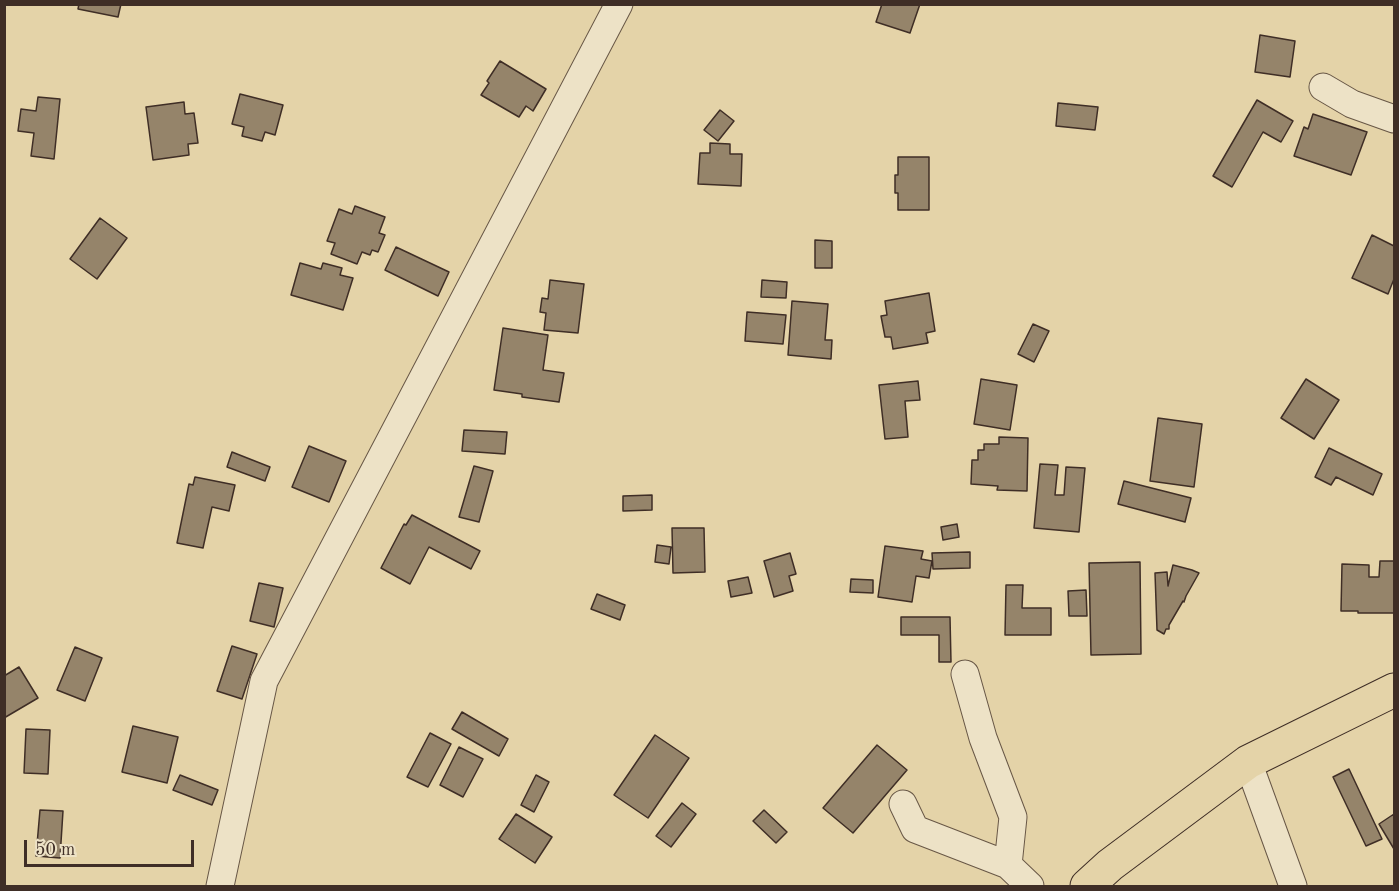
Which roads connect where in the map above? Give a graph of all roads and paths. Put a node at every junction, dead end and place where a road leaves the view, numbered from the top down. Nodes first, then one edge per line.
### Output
1 (619, 4) edge
2 (1323, 87) dead end
3 (1395, 119) edge
4 (965, 674) dead end
5 (1395, 690) edge
6 (1248, 762) junction
7 (903, 804) dead end
8 (1008, 865) junction
9 (220, 886) edge
10 (1030, 886) edge
11 (1087, 886) edge
12 (1293, 886) edge

1 - 9 street
2 - 3 street
4 - 8 street
5 - 6 main road
6 - 11 main road
6 - 12 street
7 - 8 street
8 - 10 street

